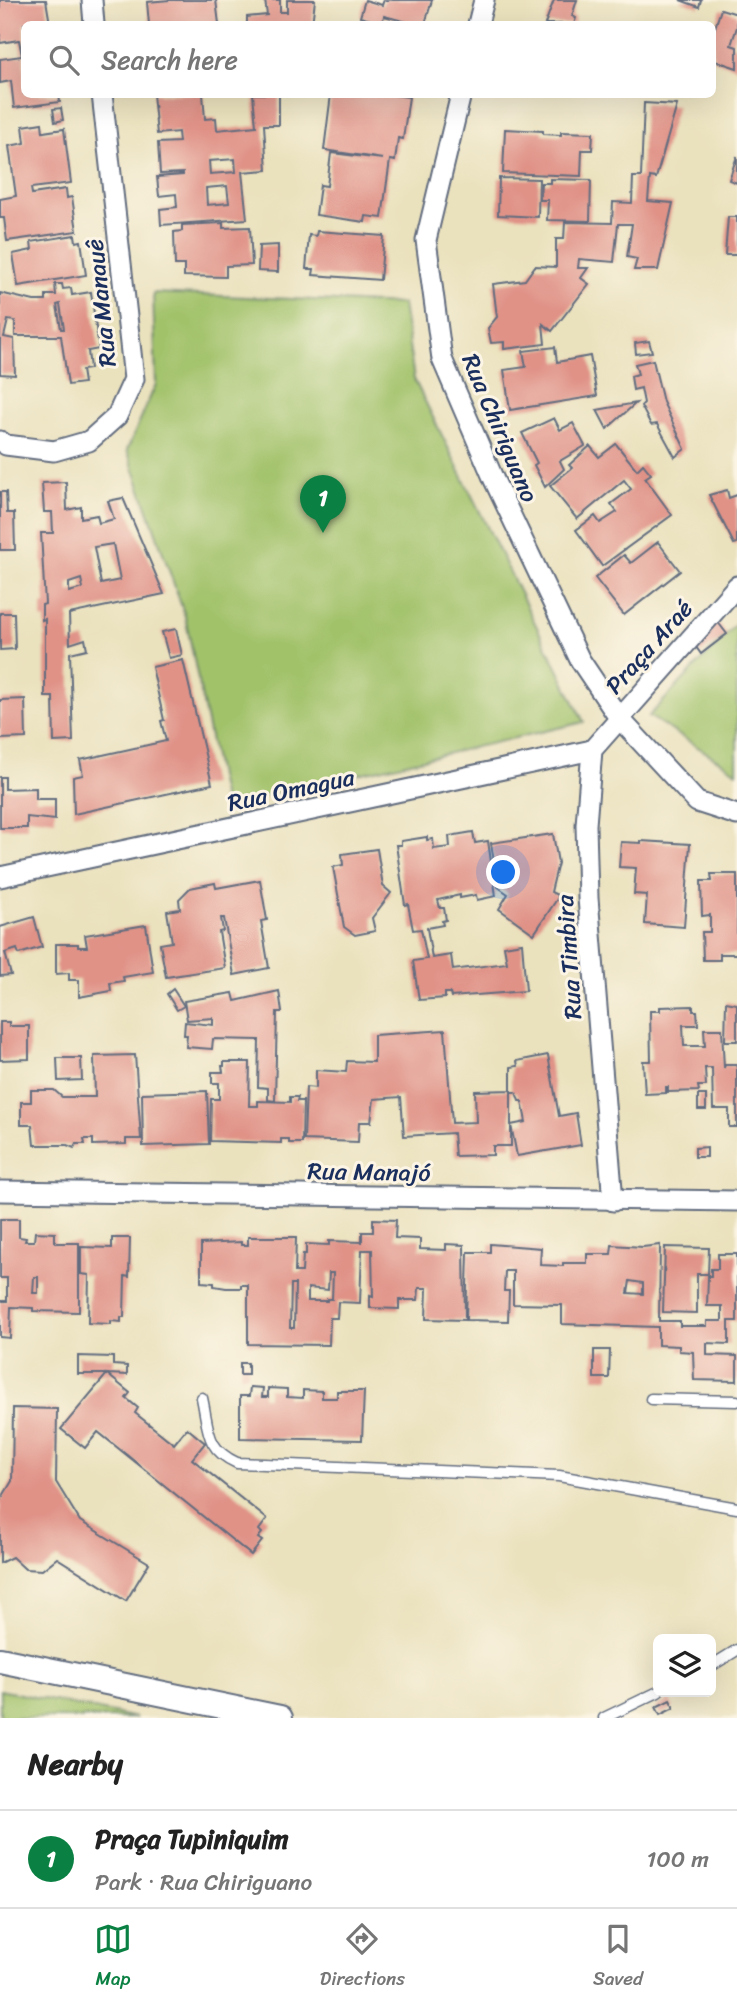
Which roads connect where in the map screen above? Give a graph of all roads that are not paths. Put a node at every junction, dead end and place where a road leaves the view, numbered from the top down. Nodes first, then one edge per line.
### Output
1 (92, 0) edge
2 (484, 0) edge
3 (94, 21) edge
4 (479, 21) edge
5 (102, 98) edge
6 (460, 98) edge
7 (0, 441) edge
8 (737, 586) edge
9 (619, 718) junction
10 (592, 750) junction
11 (737, 815) edge
12 (0, 877) edge
13 (0, 1191) edge
14 (613, 1201) junction
15 (737, 1201) edge
16 (202, 1398) dead end
17 (651, 1399) dead end
18 (737, 1401) edge
19 (737, 1508) edge
20 (737, 1650) edge
21 (0, 1660) edge
22 (716, 1663) edge
23 (653, 1694) edge
24 (280, 1718) edge
25 (604, 1718) edge

1 - 3 street
2 - 4 street
5 - 7 street, Rua Manauê
6 - 9 street, Rua Chiriguano
8 - 9 street, Praça Araé
9 - 10 street
9 - 11 street, Praça Araé
10 - 12 street, Rua Omagua
10 - 14 street, Rua Timbira
13 - 14 street, Rua Manajó
14 - 15 street, Rua Manajó
16 - 19 lane
17 - 18 lane
20 - 22 lane
21 - 24 street
23 - 25 lane

